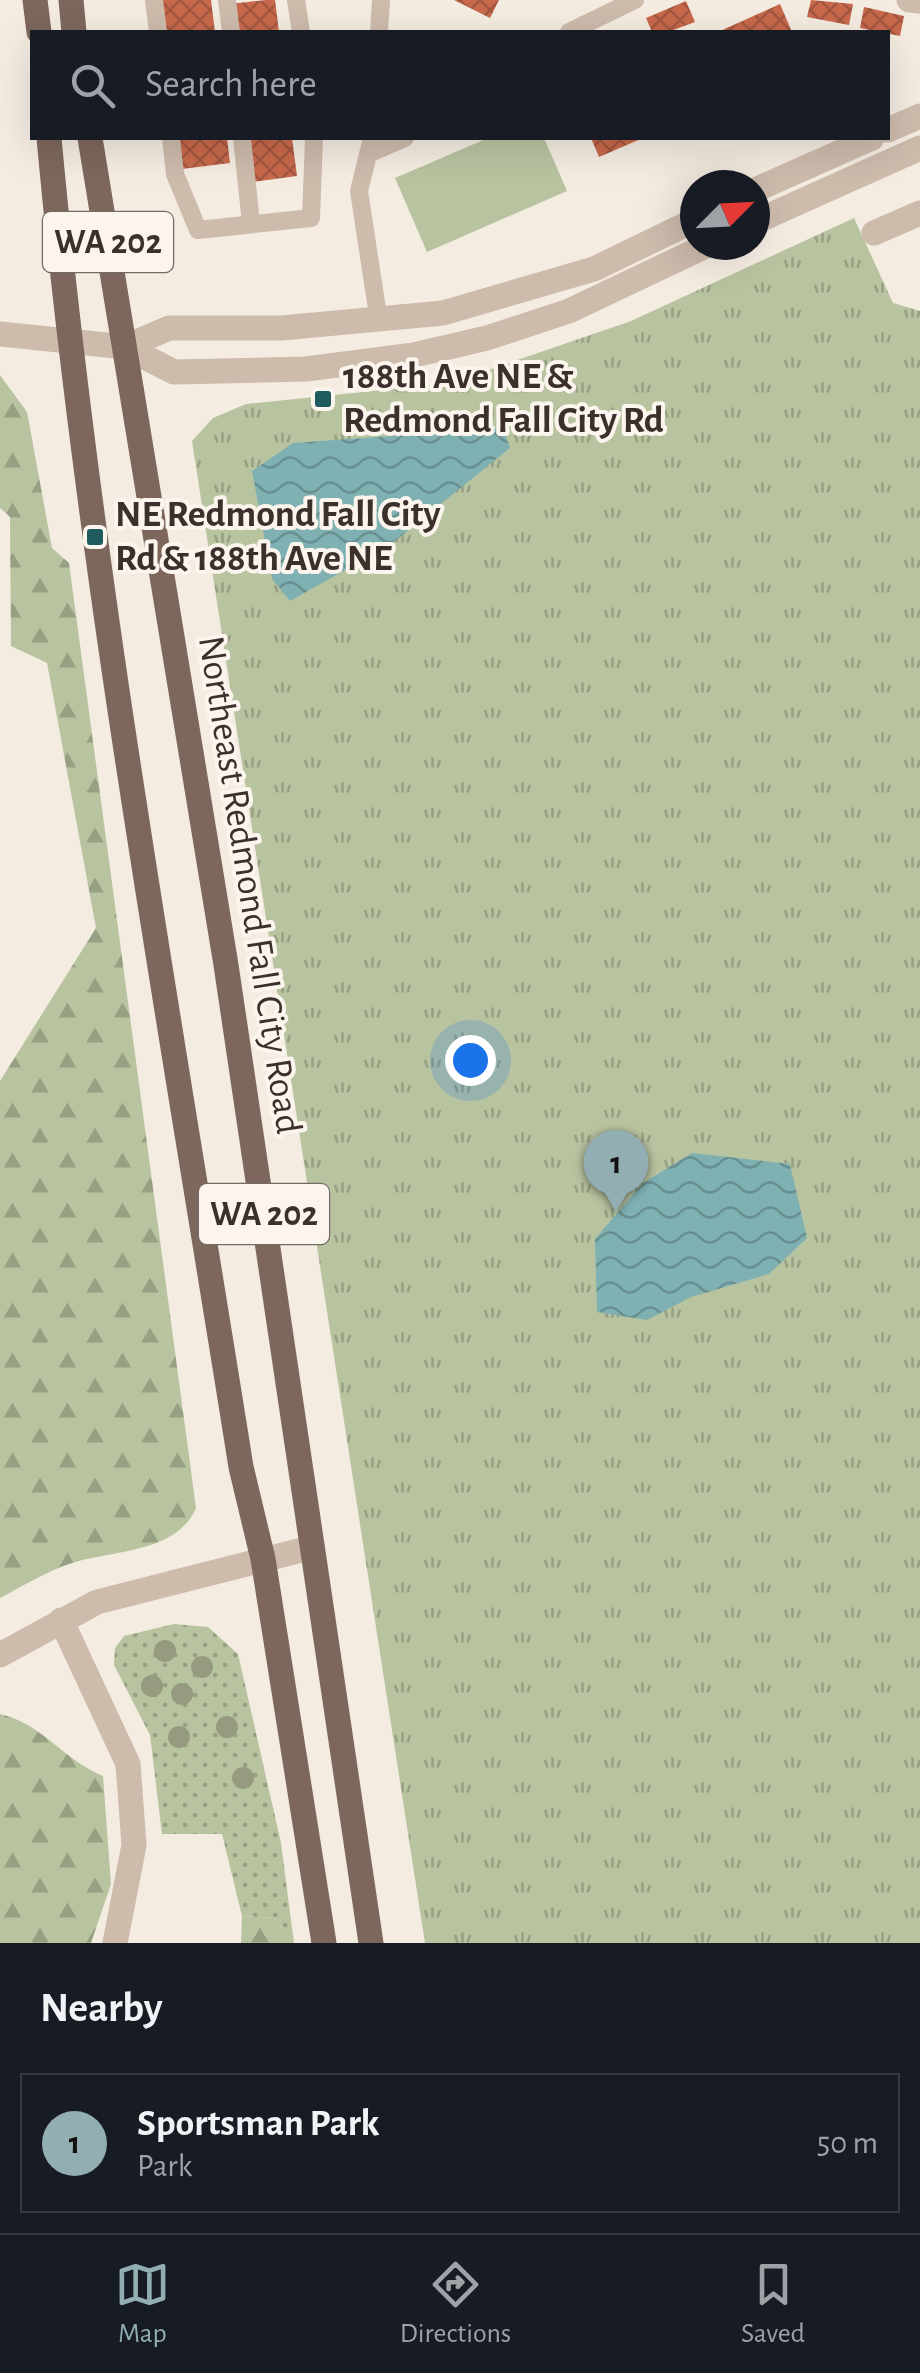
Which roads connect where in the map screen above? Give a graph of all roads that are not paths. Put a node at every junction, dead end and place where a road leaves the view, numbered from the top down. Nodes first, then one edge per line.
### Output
1 (35, 0) edge
2 (72, 0) edge
3 (154, 0) edge
4 (227, 0) edge
5 (296, 0) edge
6 (381, 0) edge
7 (636, 0) edge
8 (909, 0) edge
9 (920, 2) edge
10 (38, 30) edge
11 (74, 30) edge
12 (158, 30) edge
13 (231, 30) edge
14 (301, 30) edge
15 (379, 30) edge
16 (573, 30) edge
17 (920, 116) edge
18 (890, 129) edge
19 (48, 140) edge
20 (90, 140) edge
21 (171, 140) edge
22 (242, 140) edge
23 (314, 140) edge
24 (396, 140) edge
25 (868, 140) edge
26 (370, 146) edge
27 (920, 148) edge
28 (770, 183) edge
29 (920, 212) edge
30 (770, 215) edge
31 (252, 223) junction
32 (680, 228) edge
33 (874, 232) dead end
34 (680, 258) edge
35 (379, 322) junction
36 (0, 334) edge
37 (68, 341) junction
38 (125, 348) junction
39 (310, 1548) junction
40 (263, 1558) junction
41 (61, 1620) junction
42 (0, 1655) edge
43 (115, 1943) edge
44 (324, 1943) edge
45 (372, 1943) edge

1 - 10 main road
2 - 11 main road
3 - 12 lane
4 - 13 lane
5 - 14 lane
6 - 15 lane
7 - 16 lane
8 - 9 street
17 - 18 street
19 - 37 main road, WA 202
20 - 38 main road, Northeast Redmond Fall City Road / WA 202
21 - 31 lane
22 - 31 lane
23 - 31 lane
24 - 26 lane
25 - 28 street
26 - 35 lane
27 - 30 street
29 - 33 street
32 - 35 street
34 - 38 street
35 - 38 street
36 - 37 street
37 - 38 street
37 - 40 main road, WA 202
38 - 39 main road, Northeast Redmond Fall City Road / WA 202
39 - 40 street
39 - 45 main road, Northeast Redmond Fall City Road / WA 202
40 - 41 street
40 - 44 main road, WA 202
41 - 42 street
41 - 43 street

